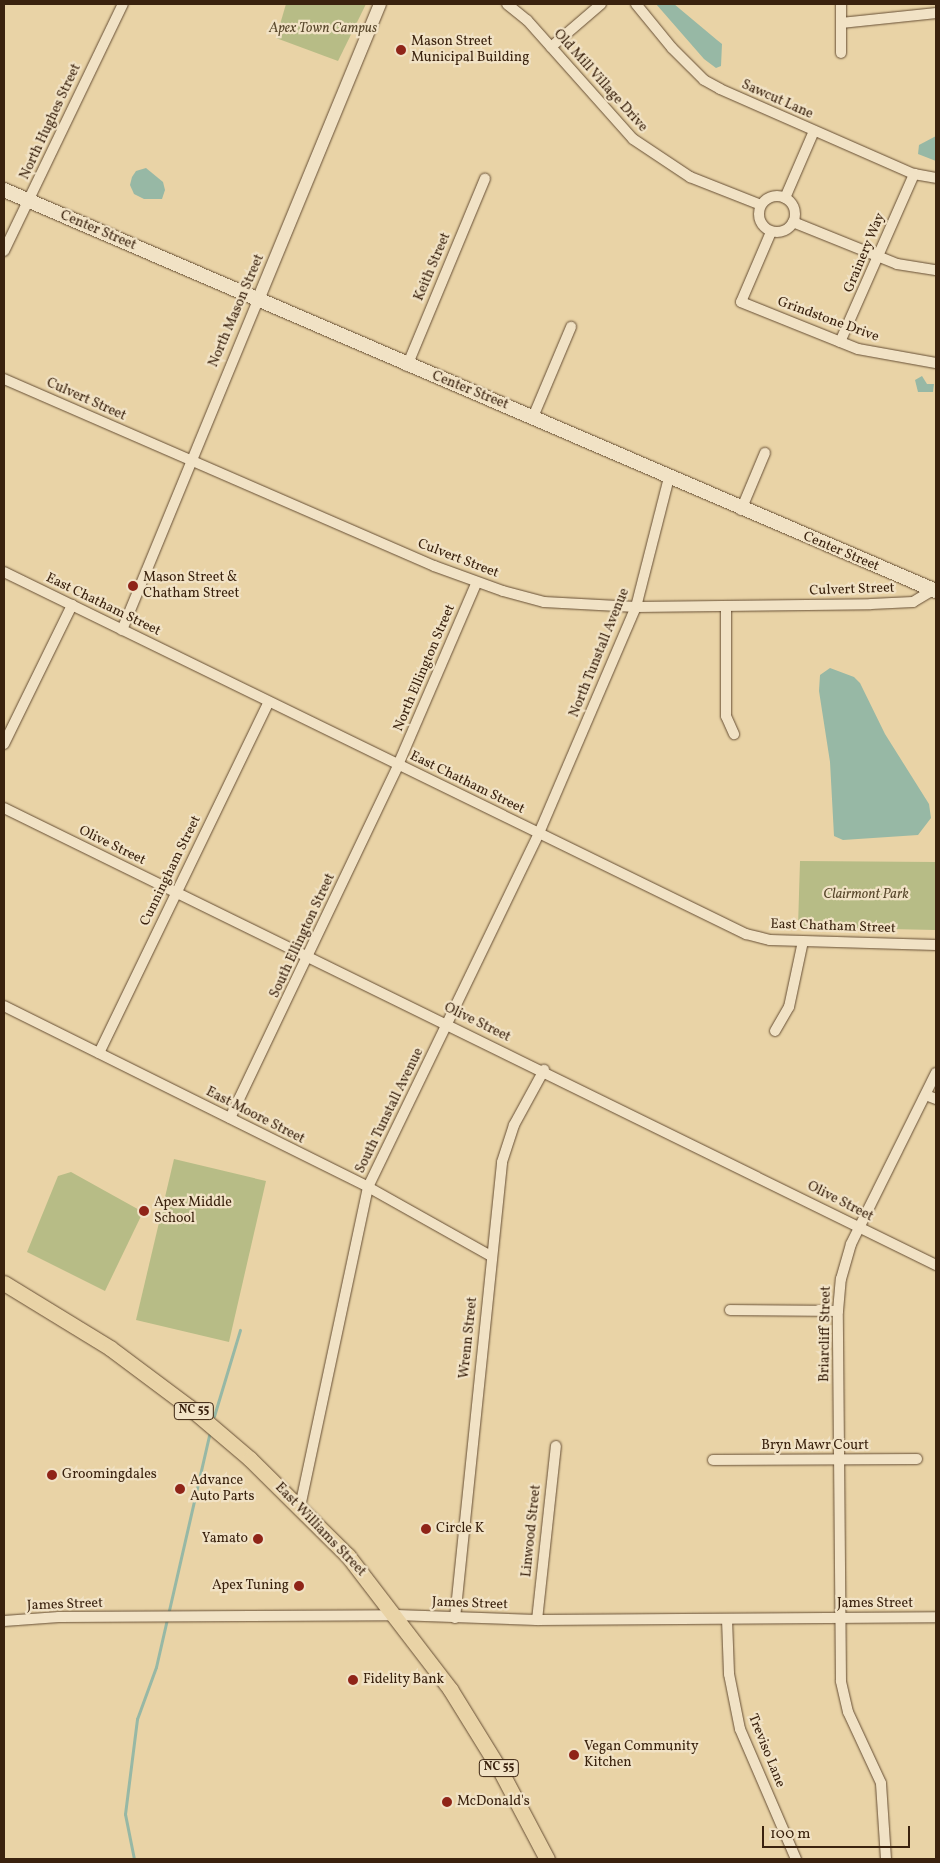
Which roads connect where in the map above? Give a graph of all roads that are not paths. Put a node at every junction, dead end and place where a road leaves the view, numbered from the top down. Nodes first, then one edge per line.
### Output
1 (123, 4) edge
2 (380, 4) edge
3 (507, 4) edge
4 (602, 4) edge
5 (636, 4) edge
6 (841, 4) edge
7 (936, 13) edge
8 (841, 23) junction
9 (551, 47) junction
10 (841, 54) dead end
11 (814, 131) junction
12 (914, 174) junction
13 (936, 178) edge
14 (485, 179) dead end
15 (4, 190) edge
16 (785, 198) junction
17 (29, 201) junction
18 (761, 205) junction
19 (793, 222) junction
20 (771, 232) junction
21 (4, 251) edge
22 (878, 257) junction
23 (936, 270) edge
24 (258, 300) junction
25 (571, 327) dead end
26 (840, 342) junction
27 (936, 363) edge
28 (407, 366) junction
29 (4, 379) edge
30 (533, 417) junction
31 (765, 453) dead end
32 (192, 461) junction
33 (669, 478) junction
34 (741, 510) junction
35 (4, 572) edge
36 (477, 582) junction
37 (935, 590) edge
38 (72, 605) junction
39 (726, 606) junction
40 (636, 607) junction
41 (122, 630) junction
42 (269, 702) junction
43 (734, 734) dead end
44 (4, 744) edge
45 (398, 765) junction
46 (4, 808) edge
47 (539, 833) junction
48 (175, 893) junction
49 (803, 941) junction
50 (936, 945) edge
51 (309, 957) junction
52 (4, 1006) edge
53 (447, 1024) junction
54 (775, 1031) dead end
55 (99, 1052) junction
56 (544, 1070) junction
57 (936, 1073) edge
58 (931, 1097) edge
59 (230, 1118) junction
60 (368, 1187) junction
61 (858, 1227) junction
62 (491, 1256) junction
63 (936, 1265) edge
64 (4, 1283) edge
65 (730, 1310) dead end
66 (838, 1311) junction
67 (556, 1446) dead end
68 (839, 1459) junction
69 (917, 1459) dead end
70 (713, 1460) dead end
71 (300, 1507) junction
72 (396, 1615) junction
73 (839, 1617) junction
74 (936, 1617) edge
75 (455, 1618) junction
76 (728, 1619) junction
77 (537, 1620) junction
78 (4, 1621) edge
79 (547, 1859) edge
80 (796, 1859) edge
81 (886, 1859) edge

1 - 17 street, North Hughes Street
2 - 24 street, North Mason Street
3 - 9 street, Old Mill Village Drive
4 - 9 street
5 - 11 street, Sawcut Lane
6 - 8 street
7 - 8 street
8 - 10 street
9 - 18 street, Old Mill Village Drive
11 - 12 street, Sawcut Lane
11 - 16 street
12 - 13 street, Sawcut Lane
12 - 22 street, Grainery Way
14 - 28 street, Keith Street
15 - 17 main road, Center Street
16 - 18 street
16 - 19 street
17 - 21 street, North Hughes Street
17 - 24 main road, Center Street
18 - 20 street
19 - 20 street
19 - 22 street
20 - 26 street, Grindstone Drive
22 - 23 street
22 - 26 street, Grainery Way
24 - 28 main road, Center Street
24 - 32 street, North Mason Street
25 - 30 street
26 - 27 street, Grindstone Drive
28 - 30 main road, Center Street
29 - 32 street, Culvert Street
30 - 33 main road, Center Street
31 - 34 street
32 - 36 street, Culvert Street
32 - 41 street, North Mason Street
33 - 34 main road, Center Street
33 - 40 street, North Tunstall Avenue
34 - 37 main road, Center Street
35 - 38 street, East Chatham Street
36 - 40 street, Culvert Street
36 - 45 street, North Ellington Street
37 - 39 street, Culvert Street
38 - 41 street, East Chatham Street
38 - 44 street
39 - 40 street, Culvert Street
39 - 43 street
40 - 47 street, North Tunstall Avenue
41 - 42 street, East Chatham Street
42 - 45 street, East Chatham Street
42 - 48 street, Cunningham Street
45 - 47 street, East Chatham Street
45 - 51 street, South Ellington Street
46 - 48 street, Olive Street
47 - 49 street, East Chatham Street
47 - 53 street, South Tunstall Avenue
48 - 51 street, Olive Street
48 - 55 street, Cunningham Street
49 - 50 street, East Chatham Street
49 - 54 street
51 - 53 street, Olive Street
51 - 59 street, South Ellington Street
52 - 55 street, East Moore Street
53 - 56 street, Olive Street
53 - 60 street, South Tunstall Avenue
55 - 59 street, East Moore Street
56 - 61 street, Olive Street
56 - 62 street, Wrenn Street
57 - 58 street, Briarcliff Street
58 - 61 street, Briarcliff Street
59 - 60 street, East Moore Street
60 - 62 street, East Moore Street
60 - 71 street, South Tunstall Avenue
61 - 63 street, Olive Street
61 - 66 street, Briarcliff Street
62 - 75 street, Wrenn Street
64 - 71 main road, East Williams Street / NC 55
65 - 66 street
66 - 68 street, Briarcliff Street
67 - 77 street, Linwood Street
68 - 69 street, Bryn Mawr Court
68 - 70 street, Bryn Mawr Court
68 - 73 street, Briarcliff Street
71 - 72 main road, East Williams Street / NC 55
72 - 75 street, James Street
72 - 78 street, James Street
72 - 79 main road, East Williams Street / NC 55
73 - 74 street, James Street
73 - 76 street, James Street
73 - 81 street, Briarcliff Street
75 - 77 street, James Street
76 - 77 street, James Street
76 - 80 street, Treviso Lane

